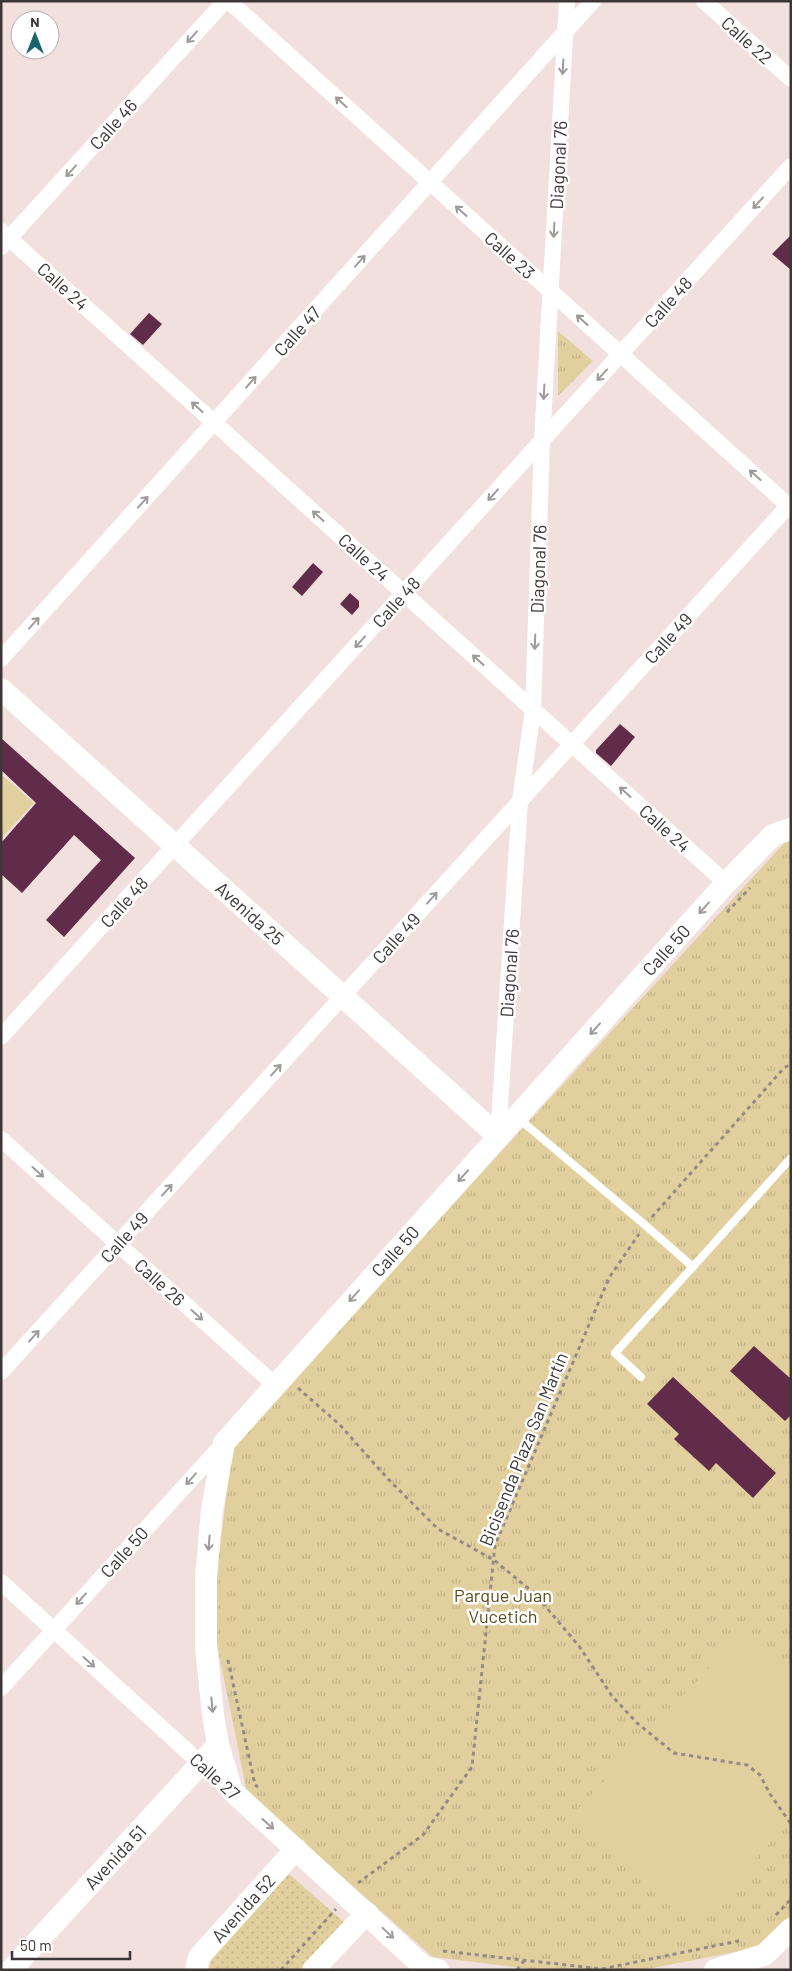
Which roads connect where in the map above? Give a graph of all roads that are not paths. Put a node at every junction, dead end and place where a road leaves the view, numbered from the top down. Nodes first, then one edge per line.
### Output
1 (225, 1) edge
2 (229, 1) edge
3 (567, 1) edge
4 (592, 1) edge
5 (704, 1) edge
6 (566, 30) junction
7 (791, 79) edge
8 (791, 166) edge
9 (430, 183) junction
10 (4, 239) edge
11 (550, 291) junction
12 (620, 354) junction
13 (214, 423) junction
14 (542, 441) junction
15 (790, 506) edge
16 (404, 593) junction
17 (1, 659) edge
18 (1, 690) edge
19 (1, 704) edge
20 (533, 710) junction
21 (572, 744) junction
22 (520, 801) junction
23 (791, 815) edge
24 (782, 832) edge
25 (171, 850) junction
26 (726, 883) junction
27 (339, 1001) junction
28 (1, 1037) edge
29 (508, 1110) junction
30 (1, 1139) edge
31 (494, 1141) junction
32 (791, 1158) edge
33 (118, 1244) junction
34 (693, 1268) junction
35 (1, 1372) edge
36 (641, 1377) dead end
37 (278, 1380) junction
38 (224, 1443) junction
39 (1, 1582) edge
40 (53, 1630) junction
41 (1, 1688) edge
42 (218, 1745) junction
43 (201, 1763) junction
44 (227, 1787) junction
45 (178, 1789) junction
46 (296, 1848) junction
47 (367, 1913) junction
48 (791, 1929) edge
49 (758, 1962) edge
50 (431, 1964) edge
51 (11, 1970) edge
52 (196, 1970) edge
53 (313, 1970) edge
54 (715, 1970) edge

1 -> 10 street, Calle 46
9 -> 2 street, Calle 23
3 - 6 street, Diagonal 76
4 - 6 street, Calle 47
5 - 7 street, Calle 22
6 - 9 street, Calle 47
6 -> 11 street, Diagonal 76
8 -> 12 street, Calle 48
11 -> 9 street, Calle 23
13 -> 9 street, Calle 47
13 -> 10 street, Calle 24
12 -> 11 street, Calle 23
11 -> 14 street, Diagonal 76
12 -> 14 street, Calle 48
15 -> 12 street, Calle 23
16 -> 13 street, Calle 24
17 -> 13 street, Calle 47
14 -> 16 street, Calle 48
14 -> 20 street, Diagonal 76
15 - 21 street, Calle 49
20 -> 16 street, Calle 24
16 -> 25 street, Calle 48
18 - 25 main road, Avenida 25
19 - 25 main road, Avenida 25
20 - 21 street, Calle 24
20 - 22 street, Diagonal 76
21 - 22 street, Calle 49
26 -> 21 street, Calle 24
27 -> 22 street, Calle 49
22 - 29 street, Diagonal 76
23 - 24 street, Calle 50
24 - 26 main road, Calle 50
25 - 27 main road, Avenida 25
25 - 28 street, Calle 48
26 -> 29 main road, Calle 50
27 - 31 main road, Avenida 25
33 -> 27 street, Calle 49
29 - 31 main road, Calle 50
29 - 34 lane
30 -> 33 street, Calle 26
31 -> 37 main road, Calle 50
32 - 34 lane
35 -> 33 street, Calle 49
33 -> 37 street, Calle 26
34 - 36 lane
37 - 38 main road, Calle 50
38 -> 40 street, Calle 50
38 -> 42 main road
39 - 40 street, Calle 27
40 - 41 street, Calle 50
40 -> 43 street, Calle 27
42 - 43 main road, Avenida 51
42 - 44 main road
43 - 44 street, Calle 27
43 - 45 main road, Avenida 51
44 - 45 main road
44 -> 46 main road, Calle 27
45 - 51 main road, Avenida 51
46 - 47 main road, Calle 27
46 - 52 main road, Avenida 52
47 -> 50 main road, Calle 27
47 - 53 main road
48 - 49 main road
49 - 54 main road

